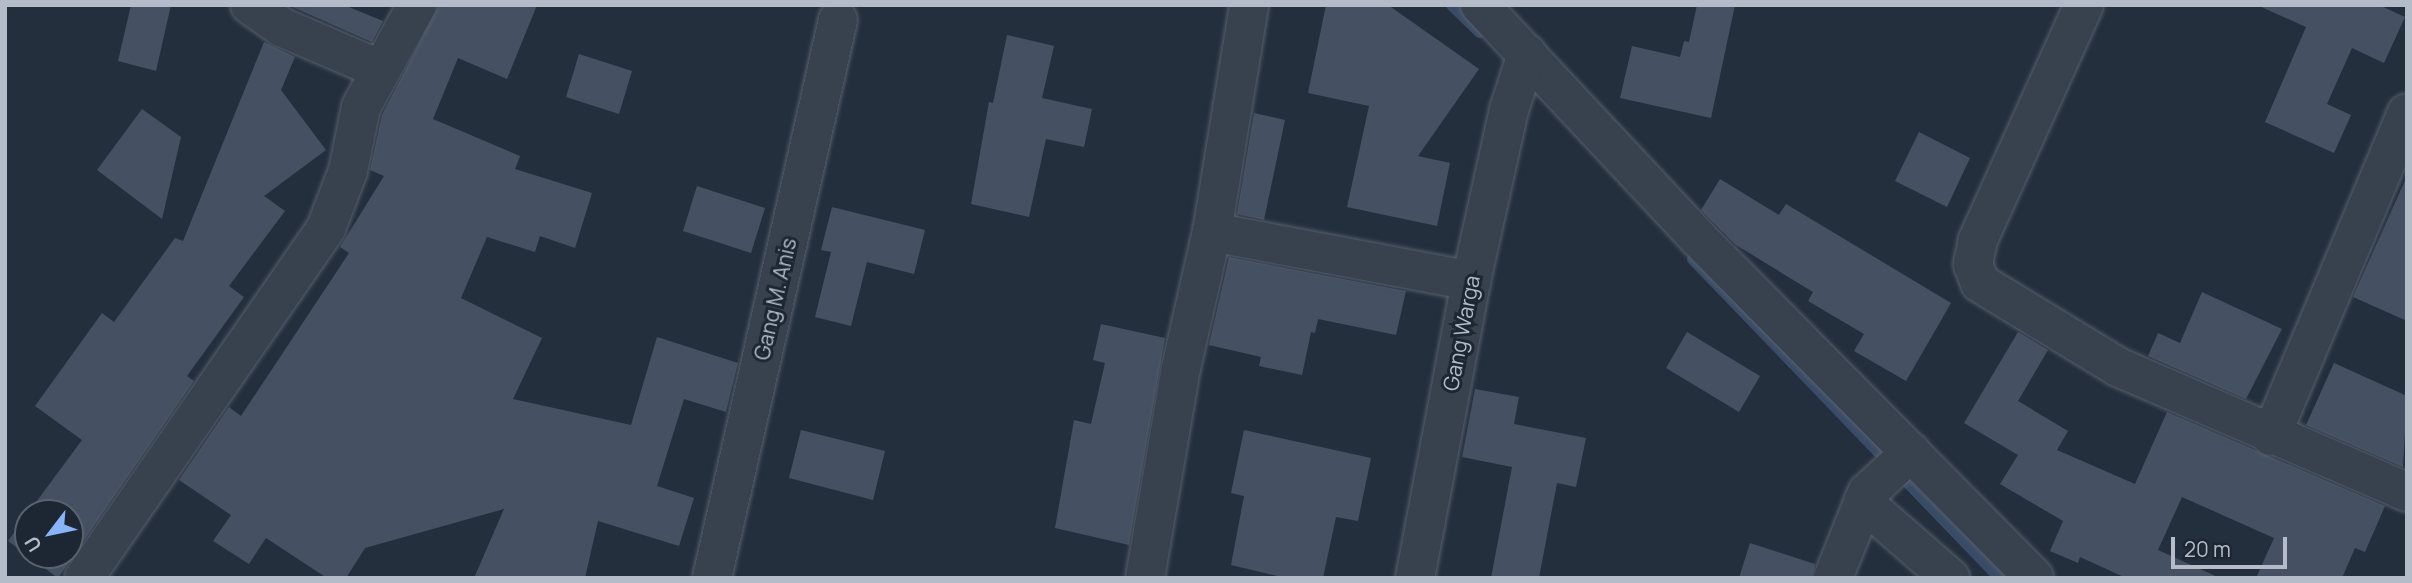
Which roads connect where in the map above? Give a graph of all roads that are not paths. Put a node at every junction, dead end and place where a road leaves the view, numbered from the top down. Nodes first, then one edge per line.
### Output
1 (250, 5) edge
2 (417, 5) edge
3 (1249, 5) edge
4 (1480, 5) edge
5 (2084, 5) edge
6 (838, 20) dead end
7 (379, 69) junction
8 (1521, 69) junction
9 (2407, 113) edge
10 (1212, 232) junction
11 (1471, 281) junction
12 (2271, 436) junction
13 (1887, 474) junction
14 (2407, 492) edge
15 (84, 578) edge
16 (712, 578) edge
17 (1146, 578) edge
18 (1415, 578) edge
19 (1833, 578) edge
20 (1950, 578) edge
21 (2034, 578) edge

1 - 7 street
2 - 7 street
3 - 10 street
4 - 8 street
5 - 12 street
6 - 16 street, Gang M. Anis
7 - 15 street
8 - 11 street, Gang Warga
8 - 13 street
9 - 12 street
10 - 11 street
10 - 17 street
11 - 18 street, Gang Warga
12 - 14 street
13 - 19 street
13 - 20 street
13 - 21 street

